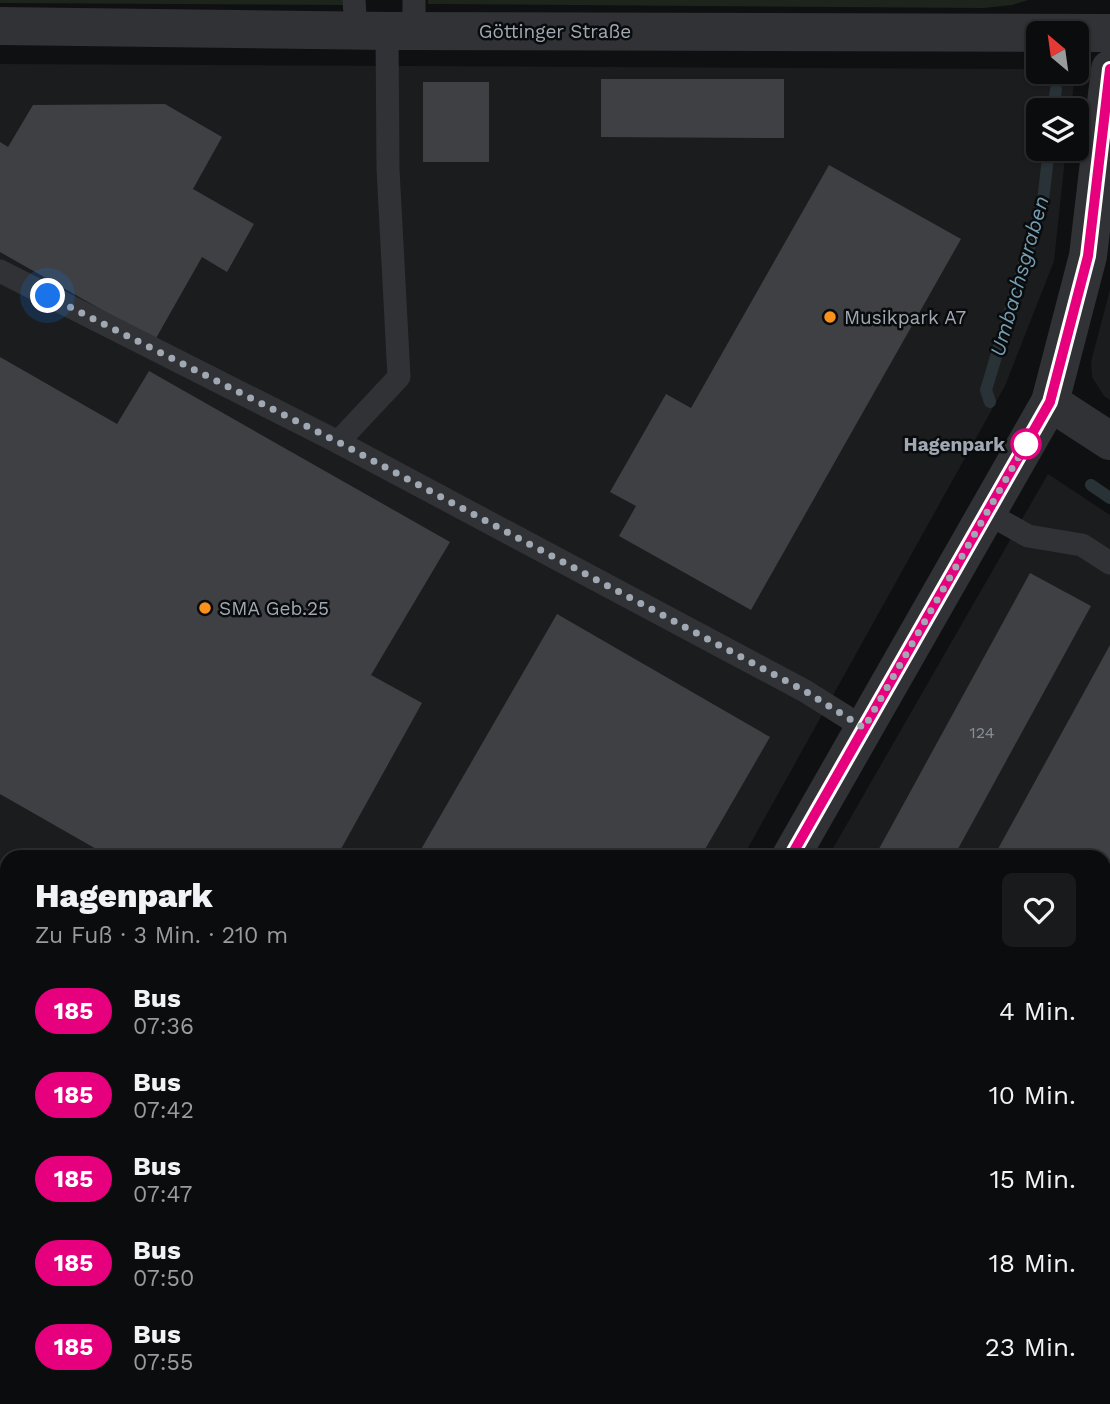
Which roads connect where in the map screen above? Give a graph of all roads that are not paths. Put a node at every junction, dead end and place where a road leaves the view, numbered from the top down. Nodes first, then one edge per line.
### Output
1 (385, 18) edge
2 (0, 26) edge
3 (1110, 33) edge
4 (1110, 69) edge
5 (1101, 218) edge
6 (0, 271) edge
7 (1050, 402) junction
8 (1110, 441) edge
9 (338, 442) junction
10 (987, 513) junction
11 (1110, 563) edge
12 (864, 728) junction
13 (795, 850) edge

1 - 2 street, Göttinger Straße
1 - 3 street, Göttinger Straße
1 - 9 lane
4 - 5 street
5 - 7 street
6 - 9 lane
7 - 8 street
7 - 10 street
9 - 12 lane
10 - 11 lane
10 - 12 street
12 - 13 street

